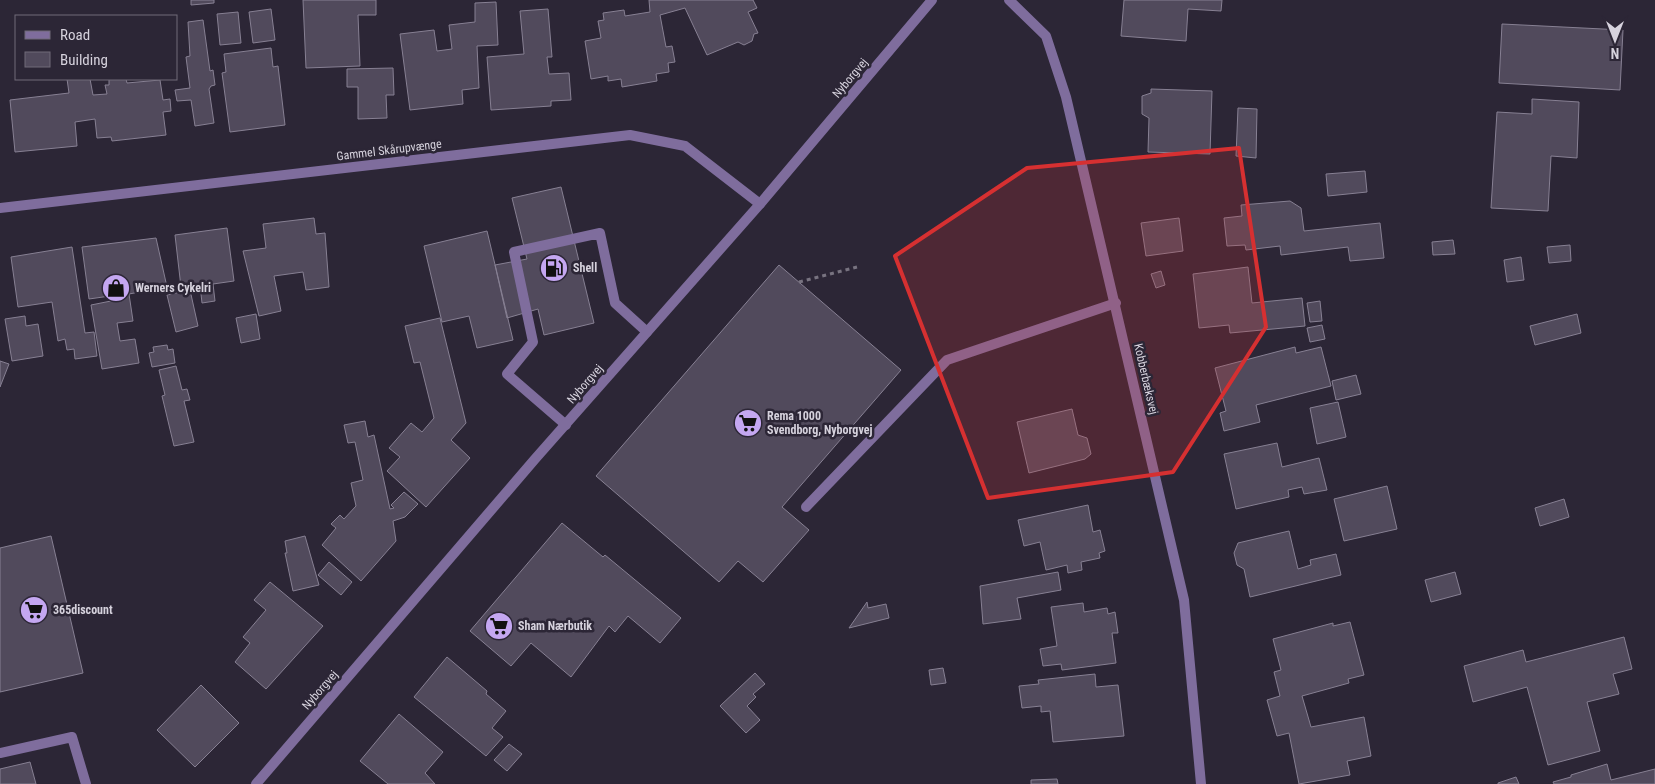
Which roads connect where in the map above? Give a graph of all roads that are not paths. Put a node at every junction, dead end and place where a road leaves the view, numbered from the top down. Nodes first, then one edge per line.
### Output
1 (932, 0) edge
2 (1009, 0) edge
3 (760, 204) junction
4 (0, 208) edge
5 (1116, 303) junction
6 (647, 332) junction
7 (566, 425) junction
8 (806, 507) dead end
9 (0, 753) edge
10 (86, 784) edge
11 (256, 784) edge
12 (1201, 784) edge

1 - 3 street, Nyborgvej
2 - 5 street, Kobberbæksvej
3 - 4 street, Gammel Skårupvænge
3 - 6 street, Nyborgvej
5 - 8 street
5 - 12 street, Kobberbæksvej
6 - 7 street, Nyborgvej
6 - 7 street
7 - 11 street, Nyborgvej
9 - 10 street

